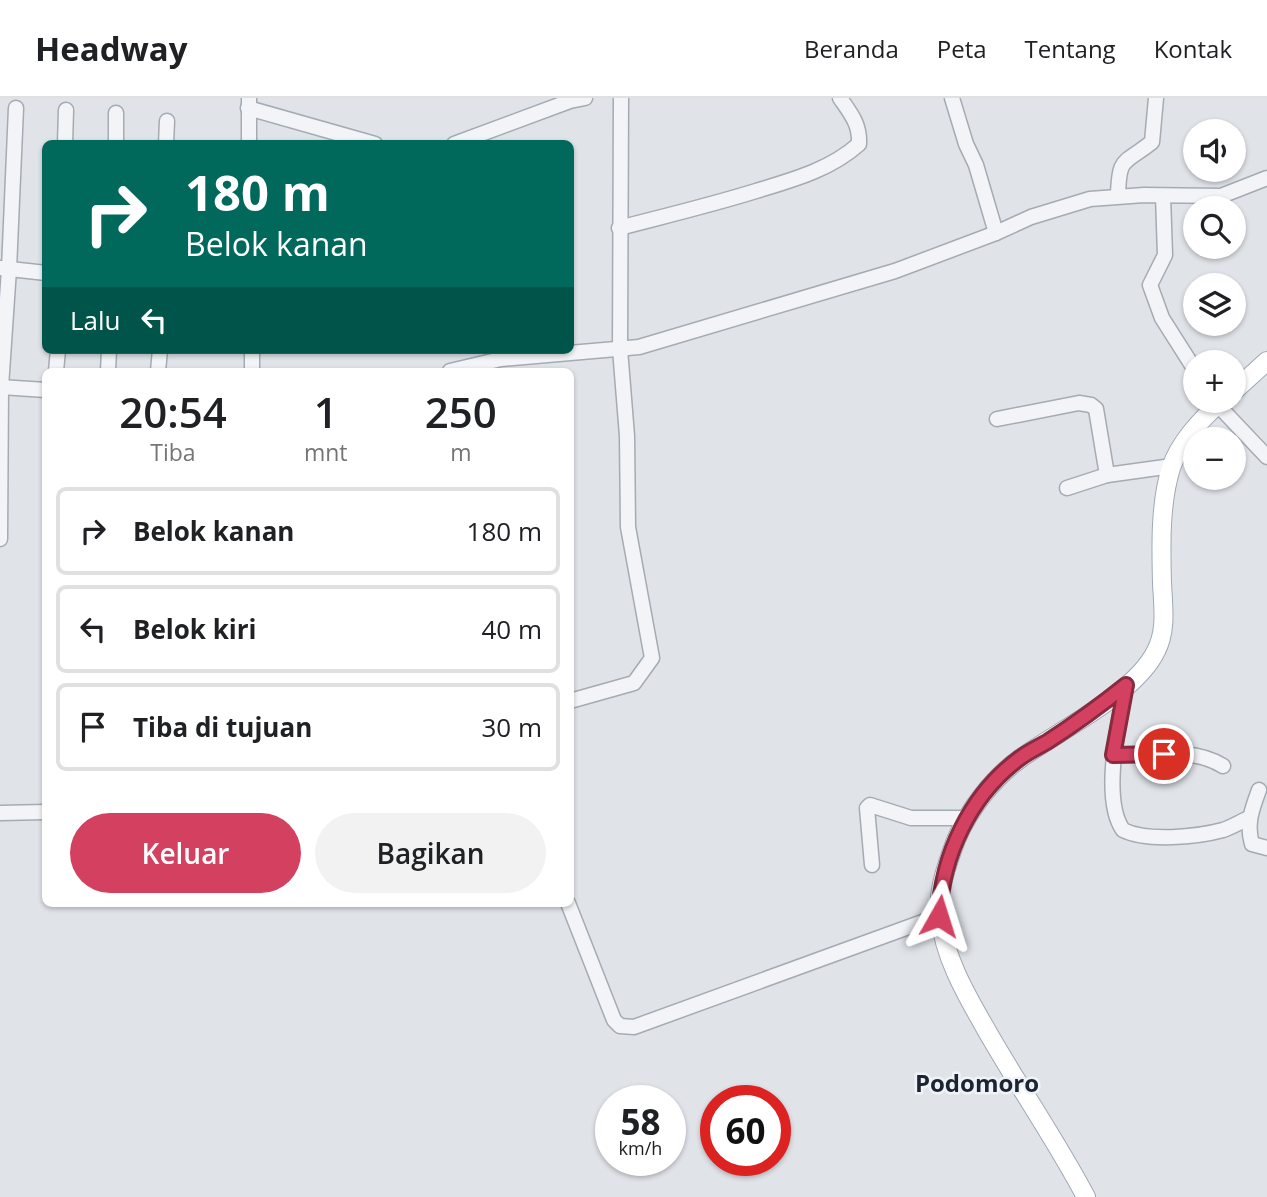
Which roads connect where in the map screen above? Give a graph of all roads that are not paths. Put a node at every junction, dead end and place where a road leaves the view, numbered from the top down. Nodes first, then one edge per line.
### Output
1 (585, 98) edge
2 (621, 98) edge
3 (841, 98) edge
4 (952, 98) edge
5 (1156, 98) edge
6 (248, 103) edge
7 (16, 108) dead end
8 (66, 110) dead end
9 (116, 113) dead end
10 (167, 121) dead end
11 (65, 140) edge
12 (116, 140) edge
13 (166, 140) edge
14 (249, 140) edge
15 (363, 140) edge
16 (465, 140) edge
17 (1267, 178) edge
18 (1118, 196) junction
19 (1163, 196) junction
20 (620, 228) junction
21 (996, 233) junction
22 (5, 268) edge
23 (42, 273) edge
24 (620, 349) junction
25 (1183, 351) edge
26 (574, 353) edge
27 (560, 354) edge
28 (1267, 361) edge
29 (463, 368) edge
30 (1246, 380) edge
31 (1, 387) edge
32 (42, 390) edge
33 (1209, 413) edge
34 (1228, 413) edge
35 (998, 419) dead end
36 (1267, 457) edge
37 (1172, 466) junction
38 (1107, 475) junction
39 (1067, 488) dead end
40 (0, 539) edge
41 (1126, 685) junction
42 (574, 700) edge
43 (1113, 755) junction
44 (1223, 766) dead end
45 (1259, 790) dead end
46 (42, 812) edge
47 (0, 813) edge
48 (967, 818) junction
49 (1249, 818) junction
50 (1267, 848) edge
51 (872, 865) dead end
52 (570, 907) edge
53 (939, 916) junction
54 (1086, 1197) edge

1 - 16 street
2 - 20 street
3 - 20 street
4 - 21 street
5 - 18 street
6 - 14 street
6 - 15 street
7 - 22 street
8 - 11 street
9 - 12 street
10 - 13 street
17 - 19 street
18 - 19 street
18 - 21 street
19 - 25 street
20 - 24 street
21 - 24 street
22 - 23 street
22 - 31 street
24 - 26 street
24 - 42 street
27 - 29 street
28 - 30 main road
31 - 32 street
31 - 40 street
33 - 37 main road
34 - 36 street
35 - 38 street
37 - 38 street
37 - 41 main road
38 - 39 street
41 - 43 street
41 - 48 main road
43 - 44 street
43 - 49 street
45 - 49 street
46 - 47 street
48 - 51 street
48 - 53 main road
49 - 50 street
52 - 53 street
53 - 54 main road

